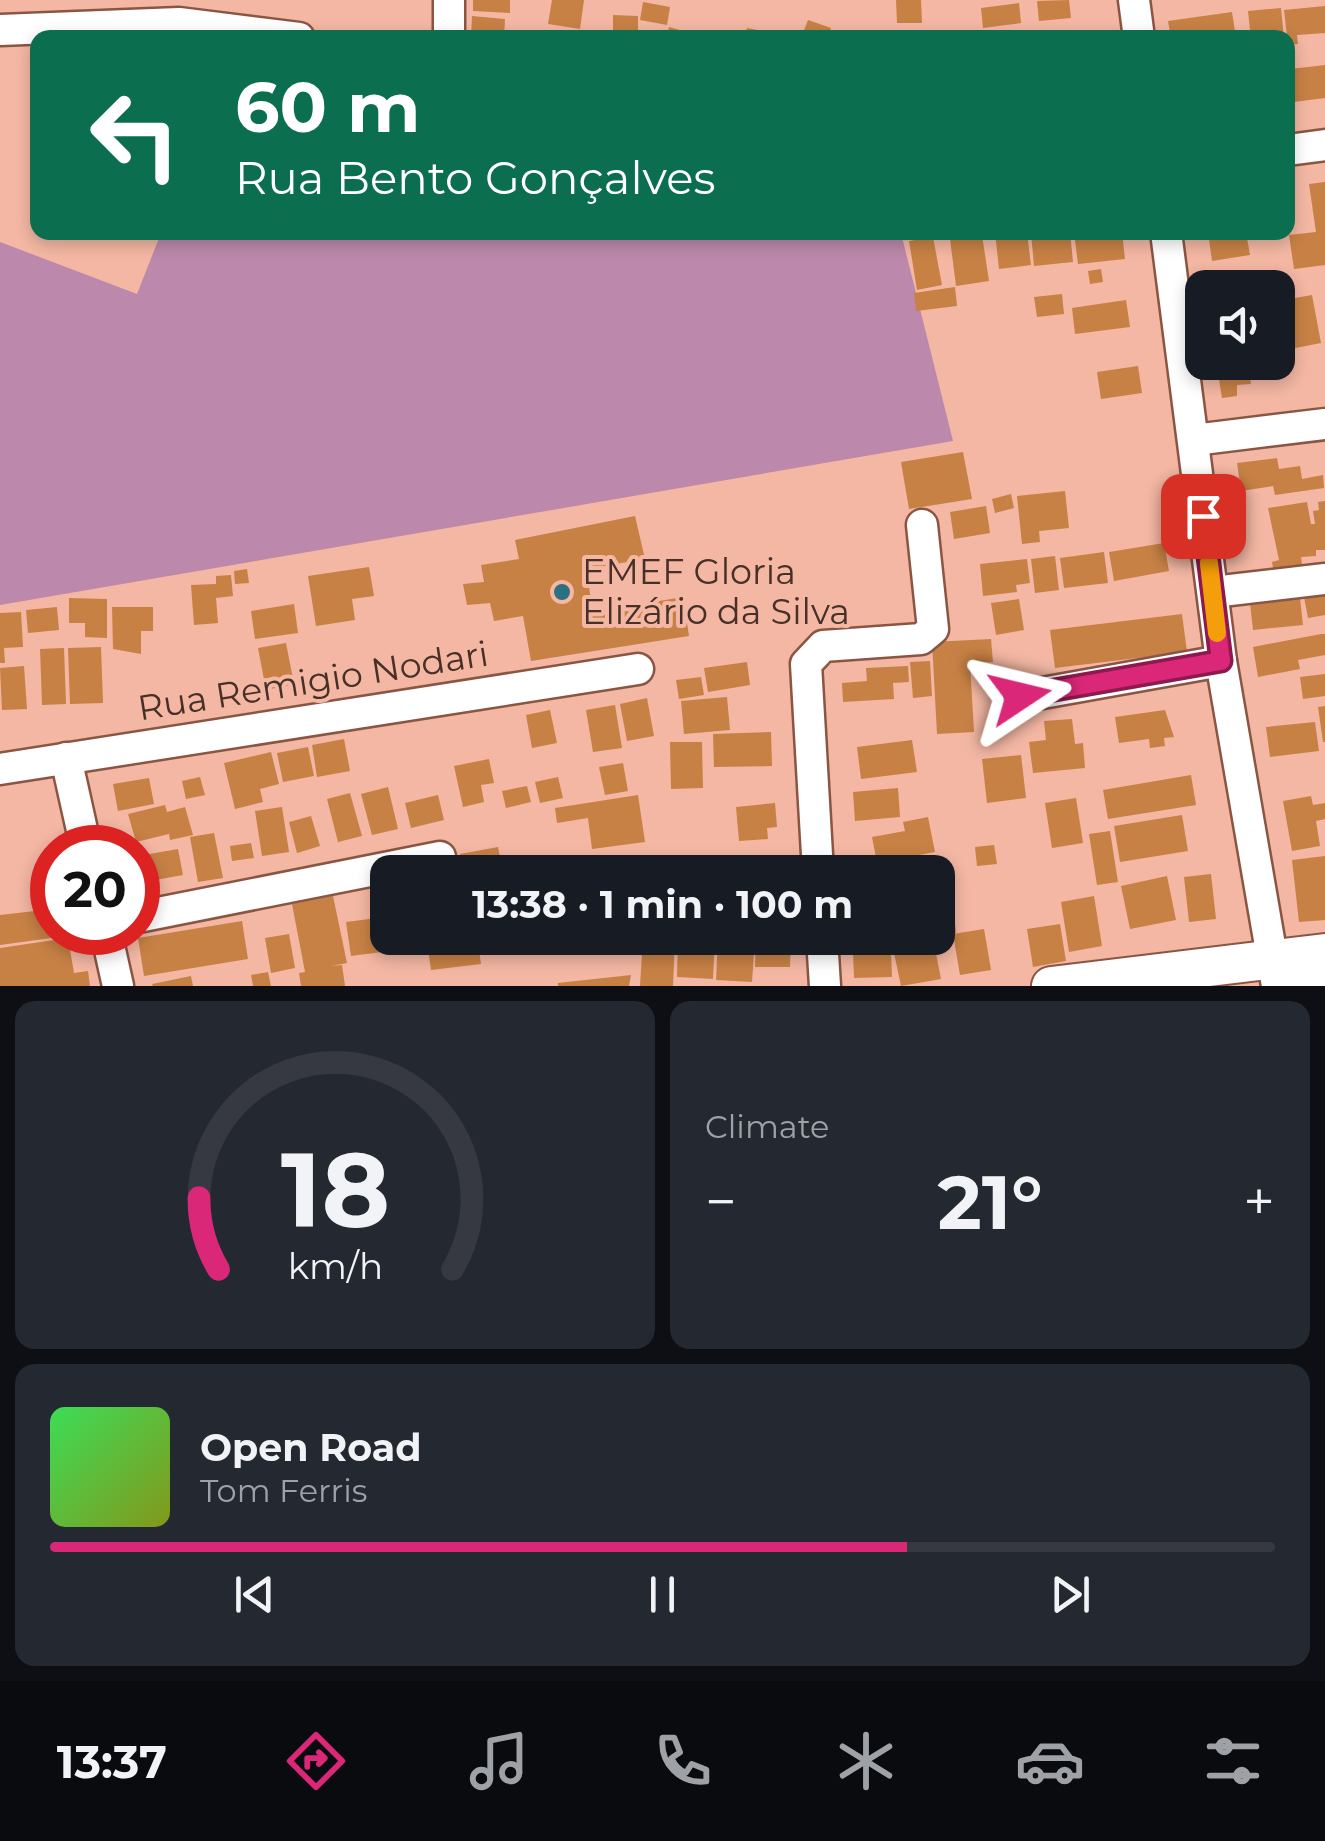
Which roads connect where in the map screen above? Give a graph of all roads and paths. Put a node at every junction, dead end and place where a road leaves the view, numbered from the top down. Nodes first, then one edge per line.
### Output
1 (448, 0) edge
2 (1134, 0) edge
3 (172, 12) edge
4 (0, 30) edge
5 (259, 30) edge
6 (449, 30) edge
7 (1138, 30) edge
8 (1325, 145) edge
9 (1295, 149) edge
10 (1167, 240) edge
11 (1325, 424) edge
12 (1194, 440) junction
13 (922, 525) dead end
14 (1325, 579) edge
15 (1213, 592) junction
16 (1221, 661) junction
17 (638, 668) dead end
18 (1020, 696) dead end
19 (66, 758) junction
20 (0, 769) edge
21 (81, 825) edge
22 (817, 855) edge
23 (370, 871) edge
24 (160, 912) edge
25 (111, 955) edge
26 (823, 955) edge
27 (1285, 973) edge
28 (1325, 982) edge
29 (118, 986) edge
30 (825, 986) edge
31 (1051, 986) edge

1 - 6 street
2 - 7 street
3 - 4 street
3 - 5 street
8 - 9 street
10 - 12 street
11 - 12 street
12 - 15 street
13 - 22 street
14 - 15 street
15 - 16 street
16 - 18 street
16 - 27 street
17 - 19 street, Rua Remigio Nodari
19 - 20 street, Rua Remigio Nodari
19 - 21 street
23 - 24 street
25 - 29 street
26 - 30 street
27 - 28 street
27 - 31 main road

